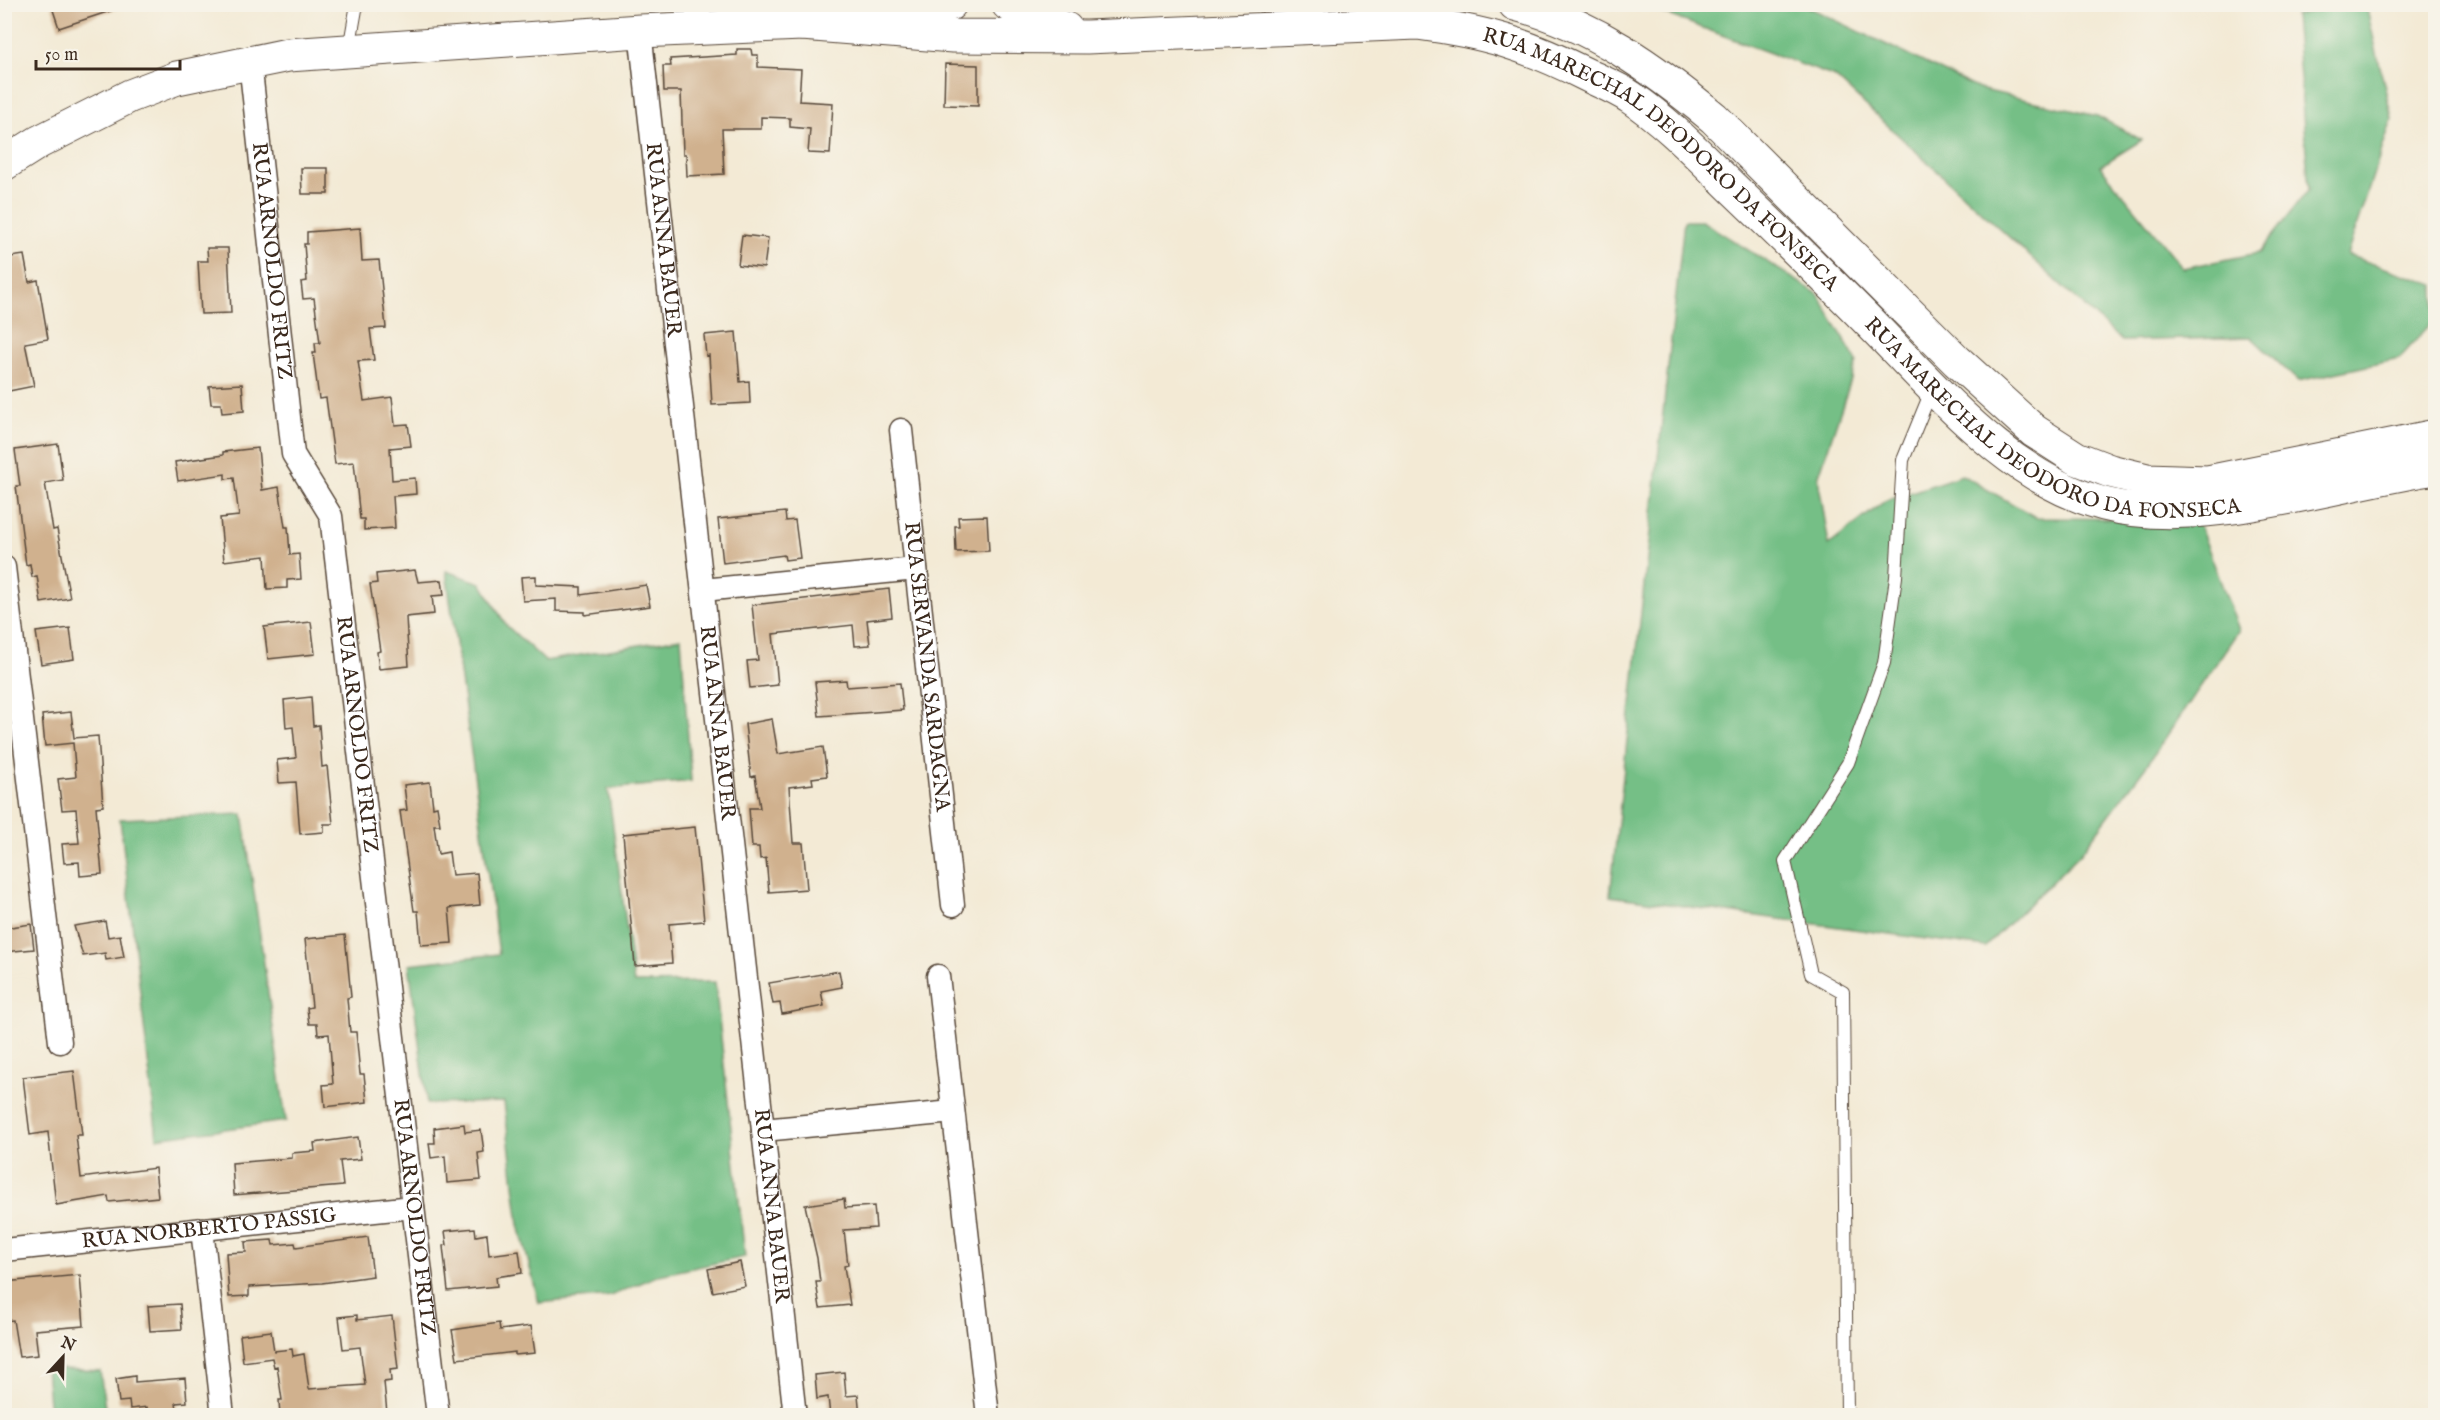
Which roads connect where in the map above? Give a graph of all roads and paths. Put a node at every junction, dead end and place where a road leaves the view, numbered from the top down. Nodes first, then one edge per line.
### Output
1 (357, 4) edge
2 (990, 4) edge
3 (1008, 4) edge
4 (1519, 5) edge
5 (948, 13) edge
6 (640, 31) junction
7 (1088, 37) junction
8 (1511, 40) junction
9 (349, 50) junction
10 (250, 62) junction
11 (4, 164) edge
12 (1956, 361) junction
13 (1933, 387) junction
14 (901, 430) dead end
15 (2430, 437) edge
16 (2431, 469) edge
17 (4, 567) edge
18 (916, 569) junction
19 (703, 590) junction
20 (953, 905) dead end
21 (938, 976) dead end
22 (60, 1042) dead end
23 (953, 1112) junction
24 (763, 1130) junction
25 (413, 1207) junction
26 (202, 1229) junction
27 (4, 1250) edge
28 (223, 1416) edge
29 (438, 1416) edge
30 (795, 1416) edge
31 (988, 1416) edge
32 (1847, 1416) edge

1 - 9 lane
2 - 5 main road
3 - 7 main road
4 - 8 main road
4 - 12 main road, RUA MARECHAL DEODORO DA FONSECA
5 - 6 main road, RUA MARECHAL DEODORO DA FONSECA
5 - 7 main road, RUA MARECHAL DEODORO DA FONSECA
6 - 9 main road, RUA MARECHAL DEODORO DA FONSECA
6 - 19 street, RUA ANNA BAUER
7 - 8 main road, RUA MARECHAL DEODORO DA FONSECA
8 - 13 main road, RUA MARECHAL DEODORO DA FONSECA
9 - 10 main road, RUA MARECHAL DEODORO DA FONSECA
10 - 11 main road, RUA MARECHAL DEODORO DA FONSECA
10 - 25 street, RUA ARNOLDO FRITZ
12 - 13 main road
12 - 15 main road, RUA MARECHAL DEODORO DA FONSECA
13 - 16 main road, RUA MARECHAL DEODORO DA FONSECA
13 - 32 lane
14 - 18 street, RUA SERVANDA SARDAGNA
15 - 16 main road
17 - 22 street
18 - 19 street
18 - 20 street, RUA SERVANDA SARDAGNA
19 - 24 street, RUA ANNA BAUER
21 - 23 street
23 - 24 street
23 - 31 street
24 - 30 street, RUA ANNA BAUER
25 - 26 street, RUA NORBERTO PASSIG
25 - 29 street, RUA ARNOLDO FRITZ
26 - 27 street, RUA NORBERTO PASSIG
26 - 28 street

